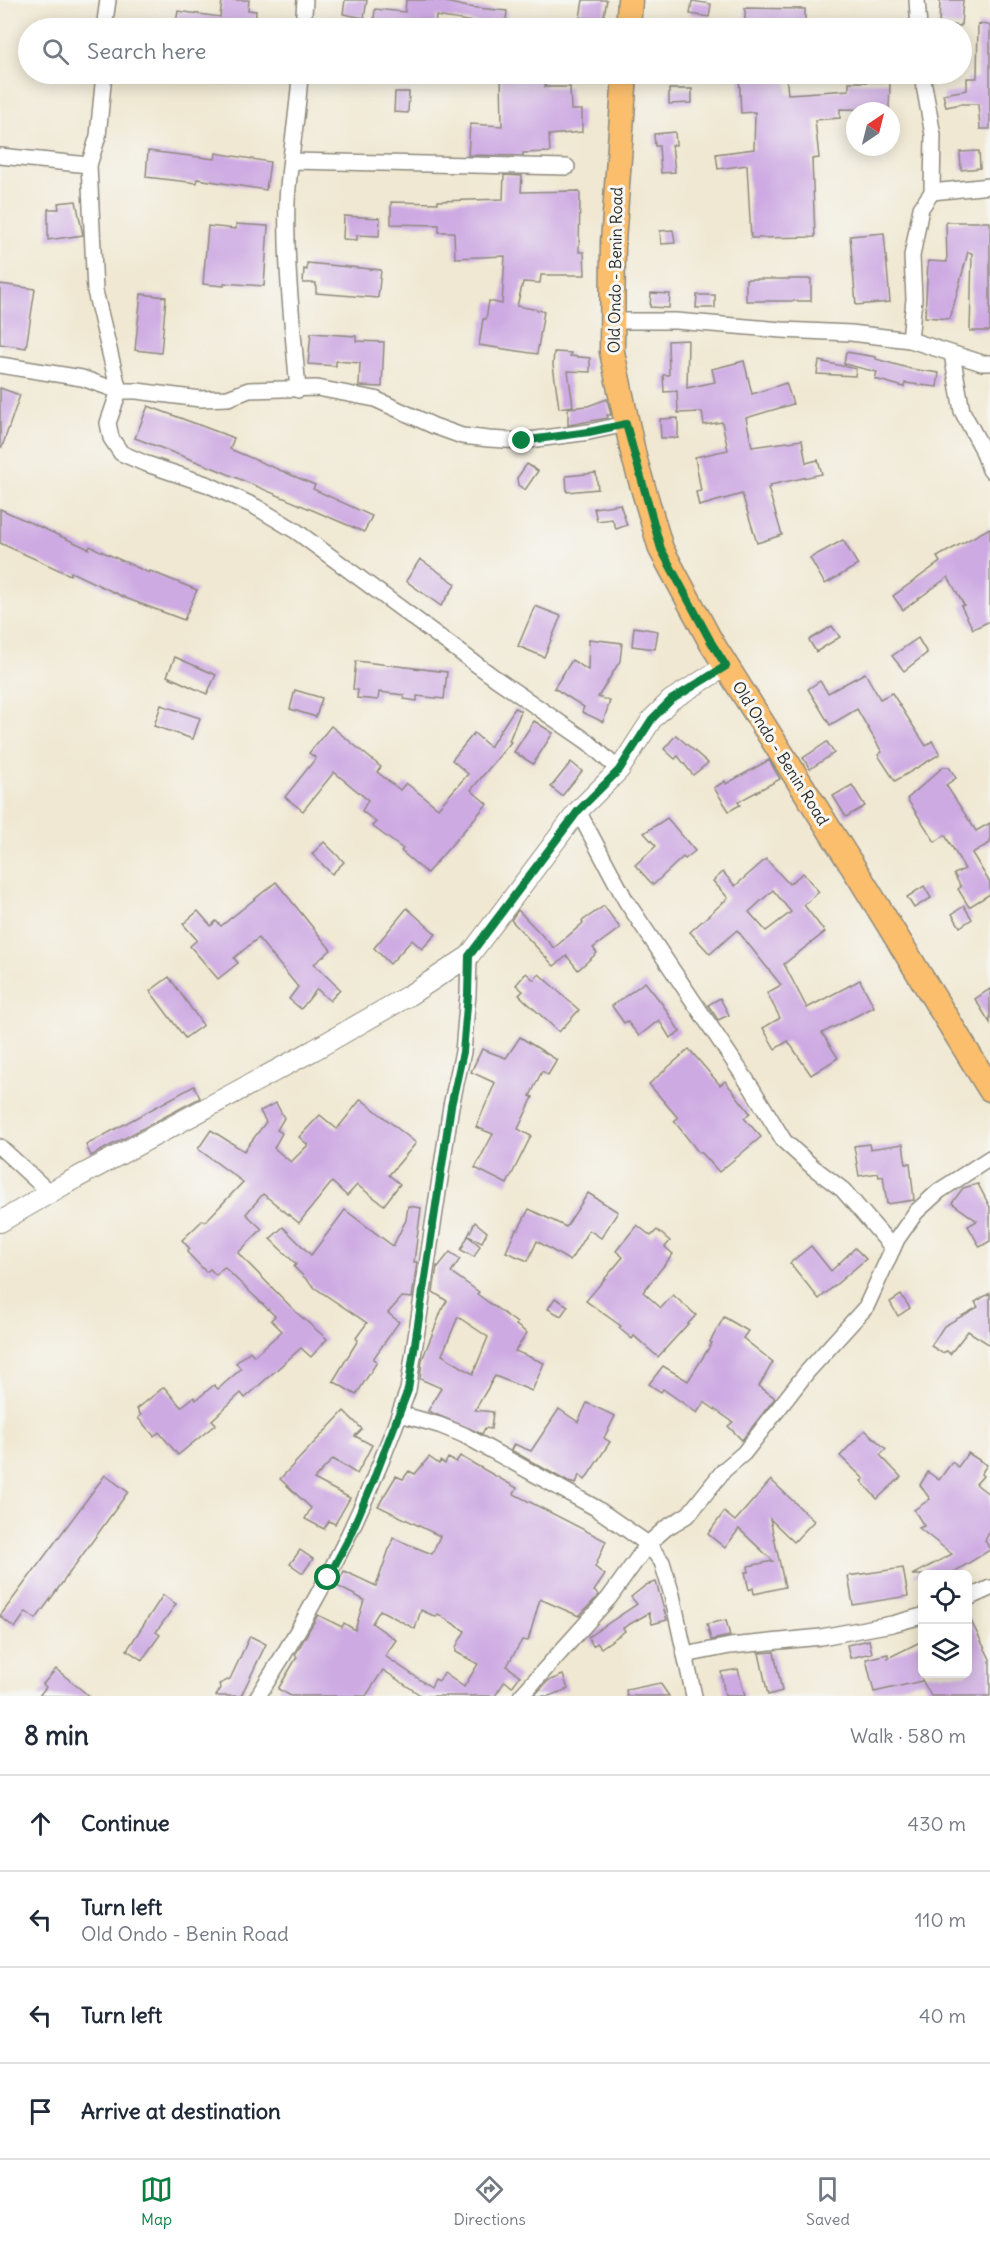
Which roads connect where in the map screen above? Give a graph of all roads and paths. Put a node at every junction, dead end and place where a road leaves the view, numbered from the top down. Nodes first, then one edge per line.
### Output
1 (108, 0) edge
2 (305, 0) edge
3 (630, 0) edge
4 (917, 0) edge
5 (105, 18) edge
6 (304, 18) edge
7 (629, 18) edge
8 (918, 18) edge
9 (103, 84) edge
10 (299, 84) edge
11 (624, 84) edge
12 (924, 84) edge
13 (0, 156) edge
14 (292, 161) junction
15 (89, 165) junction
16 (567, 167) dead end
17 (990, 186) edge
18 (932, 192) junction
19 (611, 321) junction
20 (910, 340) junction
21 (952, 354) junction
22 (990, 363) edge
23 (0, 365) edge
24 (298, 390) junction
25 (119, 391) junction
26 (626, 424) junction
27 (990, 470) edge
28 (726, 666) junction
29 (619, 770) junction
30 (578, 811) junction
31 (469, 956) junction
32 (990, 1089) edge
33 (0, 1147) edge
34 (990, 1158) edge
35 (50, 1193) junction
36 (0, 1222) edge
37 (893, 1248) junction
38 (400, 1414) junction
39 (648, 1544) junction
40 (990, 1588) edge
41 (972, 1596) edge
42 (918, 1617) edge
43 (686, 1655) junction
44 (258, 1696) edge
45 (521, 1696) edge
46 (694, 1696) edge

1 - 5 street
2 - 6 street
3 - 7 main road
4 - 8 street
9 - 15 street
10 - 14 street
11 - 19 main road, Old Ondo - Benin Road
12 - 18 street
13 - 15 street
14 - 16 street
14 - 24 street
15 - 25 street
17 - 18 street
18 - 20 street
19 - 20 street
19 - 26 main road, Old Ondo - Benin Road
20 - 21 street
21 - 22 street
21 - 27 street
23 - 25 street
24 - 25 street
24 - 26 street
25 - 29 street
26 - 28 main road, Old Ondo - Benin Road
28 - 29 street
28 - 32 main road, Old Ondo - Benin Road
29 - 30 street
30 - 31 street
30 - 37 street
31 - 35 street
31 - 38 street
33 - 35 street
34 - 37 street
35 - 36 street
37 - 39 street
38 - 39 street
38 - 44 street
39 - 43 street
39 - 45 street
40 - 41 street
42 - 43 street
43 - 46 street

